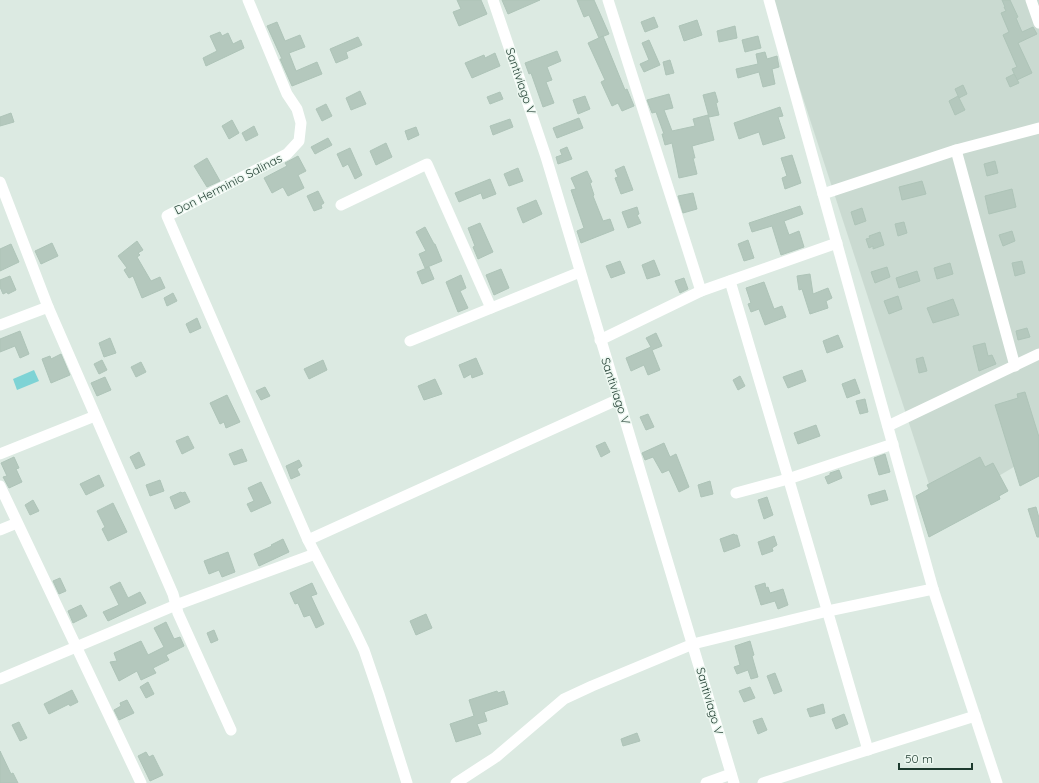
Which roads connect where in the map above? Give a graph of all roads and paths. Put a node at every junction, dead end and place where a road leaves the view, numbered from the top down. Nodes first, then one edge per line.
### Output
1 (248, 0) edge
2 (493, 0) edge
3 (608, 0) edge
4 (769, 0) edge
5 (1032, 0) edge
6 (1039, 23) edge
7 (1039, 128) edge
8 (956, 150) junction
9 (0, 182) edge
10 (823, 194) junction
11 (341, 204) dead end
12 (837, 243) junction
13 (580, 272) junction
14 (730, 281) junction
15 (701, 291) junction
16 (48, 307) junction
17 (491, 308) junction
18 (0, 325) edge
19 (600, 340) junction
20 (410, 341) dead end
21 (1039, 354) edge
22 (1015, 366) junction
23 (619, 399) junction
24 (95, 416) junction
25 (888, 426) junction
26 (893, 444) junction
27 (0, 454) edge
28 (788, 479) junction
29 (0, 486) edge
30 (736, 493) dead end
31 (17, 523) junction
32 (0, 530) edge
33 (308, 540) junction
34 (315, 554) junction
35 (933, 589) junction
36 (176, 605) junction
37 (828, 611) junction
38 (693, 644) junction
39 (76, 648) junction
40 (0, 679) edge
41 (975, 716) junction
42 (231, 730) dead end
43 (868, 750) junction
44 (733, 779) edge
45 (140, 783) edge
46 (407, 783) edge
47 (456, 783) edge
48 (706, 783) edge
49 (762, 783) edge
50 (997, 783) edge

1 - 33 street, Don Herminio Salinas
2 - 13 street, Santiviago V
3 - 15 street
4 - 10 street
5 - 6 street
7 - 8 street
8 - 10 street
8 - 22 street
9 - 16 street
10 - 12 street
11 - 17 street
12 - 14 street
12 - 25 street
13 - 17 street
13 - 19 street, Santiviago V
14 - 15 street
14 - 28 street
15 - 19 street
16 - 18 street
16 - 24 street
17 - 20 street
19 - 23 street, Santiviago V
21 - 22 street
22 - 25 street
23 - 33 street
23 - 38 street, Santiviago V
24 - 27 street
24 - 36 street
25 - 26 street
26 - 28 street
26 - 35 street
28 - 30 street
28 - 37 street
29 - 31 street
31 - 32 street
31 - 39 street
33 - 34 street
34 - 36 street
34 - 46 street
35 - 37 street
35 - 41 street
36 - 39 street
36 - 42 street
37 - 38 street
37 - 43 street
38 - 44 street, Santiviago V
38 - 47 street
39 - 40 street
39 - 45 street
41 - 43 street
41 - 50 street
43 - 49 street
44 - 48 street

